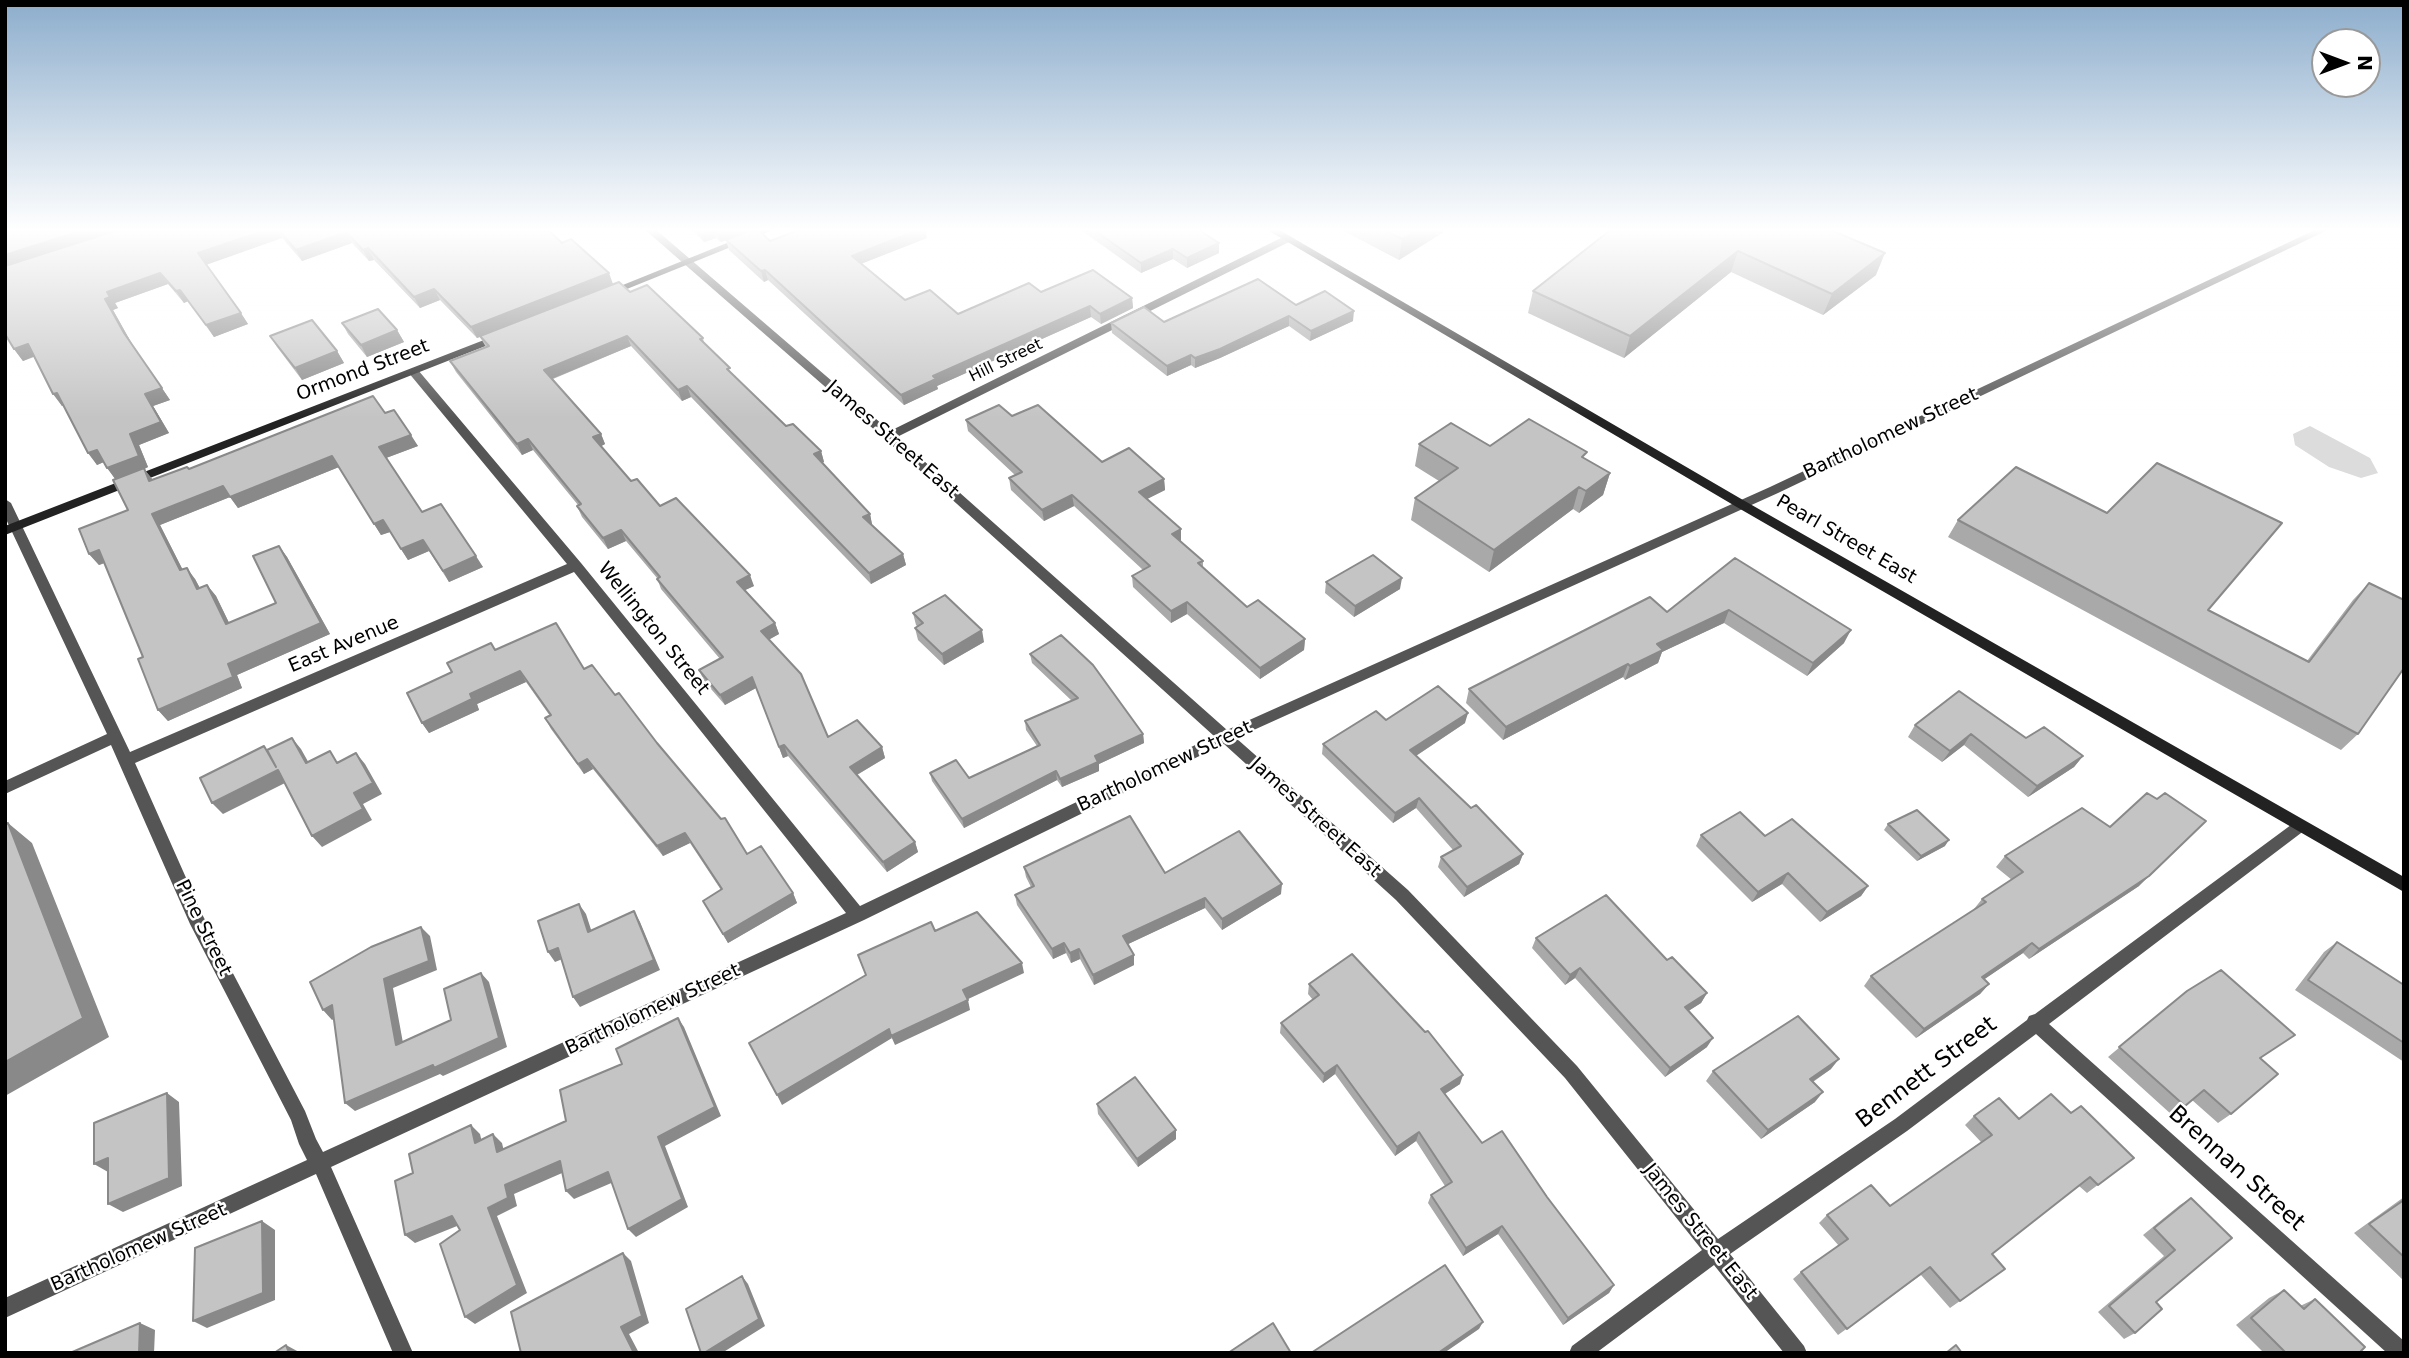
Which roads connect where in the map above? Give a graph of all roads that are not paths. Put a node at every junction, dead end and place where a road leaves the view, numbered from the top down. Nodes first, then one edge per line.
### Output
1 (613, 291) edge
2 (720, 291) edge
3 (1181, 291) edge
4 (1377, 291) edge
5 (2195, 291) edge
6 (592, 300) edge
7 (516, 331) edge
8 (414, 372) junction
9 (889, 436) junction
10 (5, 503) edge
11 (1739, 503) junction
12 (11, 529) edge
13 (576, 566) junction
14 (114, 737) junction
15 (1225, 737) junction
16 (126, 760) junction
17 (5, 788) edge
18 (2300, 826) junction
19 (2404, 885) edge
20 (858, 915) junction
21 (2035, 1022) junction
22 (321, 1165) junction
23 (1717, 1251) junction
24 (5, 1308) edge
25 (403, 1353) edge
26 (1579, 1353) edge
27 (1797, 1353) edge
28 (2402, 1353) edge

1 - 6 street
2 - 9 street, James Street East
3 - 9 street, Hill Street
4 - 11 street, Pearl Street East
5 - 11 street, Bartholomew Street
7 - 8 street, Ormond Street
8 - 12 street, Ormond Street
8 - 13 street, Wellington Street
9 - 15 street, James Street East
10 - 12 street, Pine Street
11 - 15 street, Bartholomew Street
11 - 18 street, Pearl Street East
12 - 14 street, Pine Street
13 - 16 street, East Avenue
13 - 20 street, Wellington Street
14 - 16 street, Pine Street
14 - 17 street
15 - 20 street, Bartholomew Street
15 - 23 street, James Street East
16 - 22 street, Pine Street
18 - 19 street, Pearl Street East
18 - 21 street, Bennett Street
20 - 22 street, Bartholomew Street
21 - 23 street, Bennett Street
21 - 28 street, Brennan Street
22 - 24 street, Bartholomew Street
22 - 25 street, Pine Street
23 - 26 street, Bennett Street
23 - 27 street, James Street East

